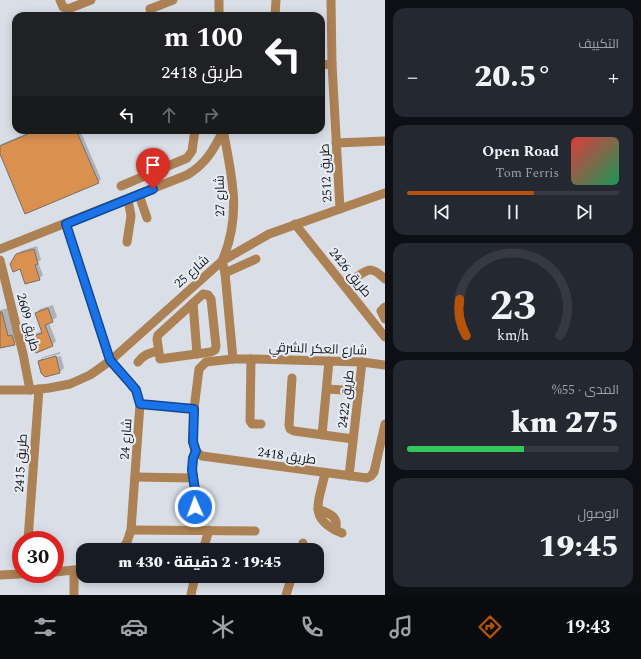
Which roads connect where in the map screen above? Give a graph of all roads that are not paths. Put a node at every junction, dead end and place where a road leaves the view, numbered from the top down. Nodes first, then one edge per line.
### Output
1 (60, 0) edge
2 (92, 0) edge
3 (173, 0) edge
4 (219, 0) edge
5 (276, 0) edge
6 (331, 0) edge
7 (149, 8) edge
8 (219, 12) edge
9 (275, 12) edge
10 (332, 64) junction
11 (325, 65) edge
12 (195, 134) edge
13 (221, 134) edge
14 (224, 134) edge
15 (385, 141) edge
16 (336, 143) junction
17 (121, 186) dead end
18 (385, 193) edge
19 (140, 195) junction
20 (128, 199) junction
21 (340, 209) junction
22 (147, 218) dead end
23 (66, 224) junction
24 (296, 224) junction
25 (128, 242) dead end
26 (0, 249) edge
27 (256, 259) dead end
28 (0, 260) edge
29 (222, 261) junction
30 (225, 273) junction
31 (357, 277) dead end
32 (385, 279) edge
33 (2, 280) edge
34 (193, 303) junction
35 (384, 314) edge
36 (213, 316) junction
37 (230, 320) junction
38 (374, 323) junction
39 (214, 327) junction
40 (385, 337) edge
41 (158, 351) junction
42 (197, 354) junction
43 (251, 358) junction
44 (233, 359) junction
45 (110, 360) junction
46 (329, 360) junction
47 (138, 362) dead end
48 (362, 362) junction
49 (385, 365) edge
50 (292, 378) dead end
51 (34, 389) junction
52 (327, 389) junction
53 (0, 390) edge
54 (359, 391) junction
55 (140, 404) junction
56 (194, 409) junction
57 (261, 424) dead end
58 (385, 424) edge
59 (322, 435) junction
60 (353, 439) junction
61 (383, 439) edge
62 (196, 451) junction
63 (325, 473) junction
64 (349, 476) junction
65 (135, 477) junction
66 (193, 478) junction
67 (131, 530) junction
68 (195, 530) junction
69 (209, 530) junction
70 (28, 531) edge
71 (255, 531) dead end
72 (338, 532) dead end
73 (126, 543) edge
74 (205, 543) edge
75 (76, 570) edge
76 (64, 571) edge
77 (12, 574) edge
78 (0, 575) edge
79 (76, 582) edge
80 (194, 583) edge
81 (290, 583) edge
82 (74, 595) edge
83 (191, 595) edge
84 (286, 595) edge

1 - 2 street
3 - 7 street
4 - 8 street
5 - 9 street
6 - 10 street, طريق 2512
10 - 11 street
10 - 16 street, طريق 2512
12 - 17 street
13 - 19 street
14 - 29 street, شارع 27
15 - 16 street
16 - 21 street, طريق 2512
18 - 21 street, شارع 25
19 - 20 street
19 - 22 street
20 - 23 street
20 - 25 street
21 - 24 street, شارع 25
23 - 26 street
23 - 45 street
24 - 29 street, شارع 25
24 - 38 street, طريق 2426
27 - 30 street
28 - 33 street, طريق 2609
29 - 30 street
29 - 45 street, شارع 25
30 - 37 street
31 - 32 street
33 - 51 street, طريق 2609
34 - 36 street
34 - 41 street
34 - 42 street
35 - 38 street
36 - 37 street
36 - 39 street
37 - 39 street
37 - 44 street
38 - 40 street, طريق 2426
39 - 42 street
41 - 42 street
41 - 47 street
43 - 44 street, شارع العكر الشرقي
43 - 46 street, شارع العكر الشرقي
43 - 57 street, شارع العكر الشرقي
44 - 56 street
45 - 51 street, شارع 25
45 - 55 street, شارع 24
46 - 48 street, شارع العكر الشرقي
46 - 52 street
48 - 49 street, شارع العكر الشرقي
48 - 54 street, طريق 2422
50 - 59 street, طريق 2422
51 - 53 street
51 - 70 street, طريق 2415
52 - 54 street
52 - 59 street
54 - 60 street, طريق 2422
55 - 56 street
55 - 65 street, شارع 24
56 - 62 street
58 - 61 street
59 - 60 street, طريق 2422
60 - 64 street, طريق 2422
61 - 64 street, طريق 2418
62 - 63 street, طريق 2418
62 - 66 street
63 - 64 street, طريق 2418
63 - 72 street
65 - 66 street
65 - 67 street, شارع 24
66 - 68 street
67 - 68 street
67 - 73 street, شارع 24
68 - 69 street
69 - 71 street
69 - 74 street
75 - 76 street
77 - 78 street
79 - 82 street
80 - 83 street
81 - 84 street

